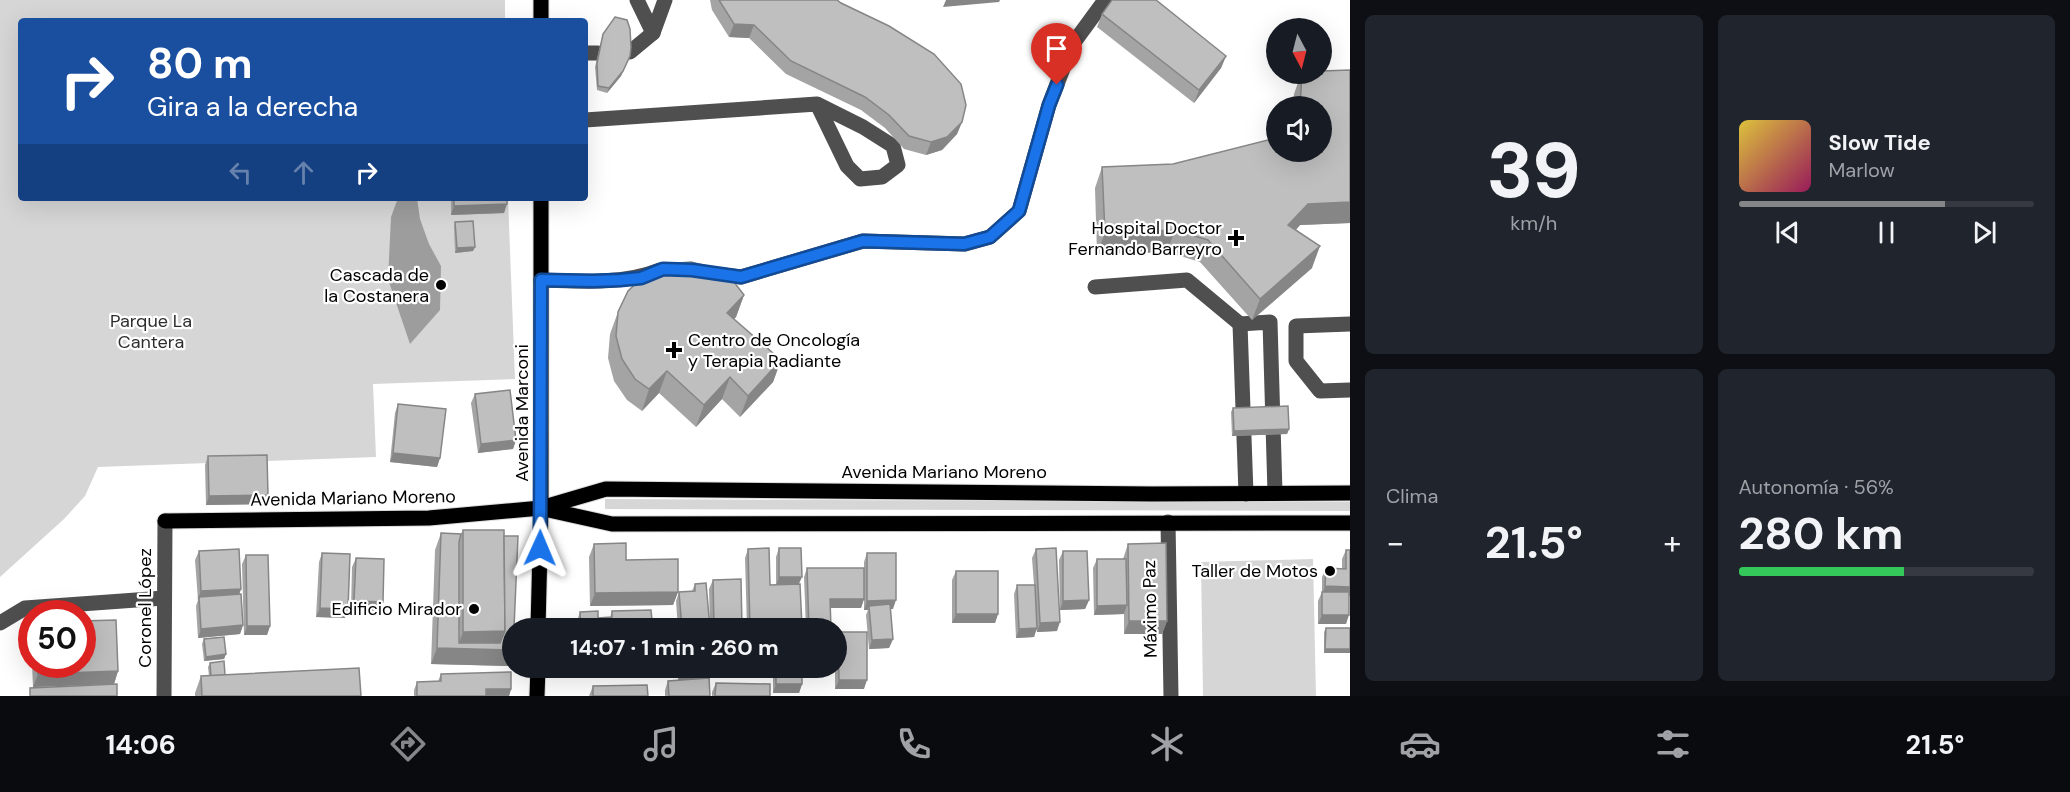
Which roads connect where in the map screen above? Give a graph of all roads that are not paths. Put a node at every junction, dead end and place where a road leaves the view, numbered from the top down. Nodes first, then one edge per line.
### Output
1 (541, 0) edge
2 (637, 0) edge
3 (665, 0) edge
4 (1106, 0) edge
5 (541, 18) edge
6 (653, 33) junction
7 (630, 52) edge
8 (817, 104) junction
9 (588, 120) edge
10 (541, 201) edge
11 (672, 270) edge
12 (692, 270) edge
13 (541, 280) junction
14 (1095, 287) dead end
15 (1240, 324) junction
16 (1350, 324) edge
17 (1350, 390) edge
18 (1275, 493) junction
19 (1350, 493) edge
20 (1246, 494) junction
21 (541, 508) junction
22 (165, 521) joint
23 (1168, 522) junction
24 (1350, 523) edge
25 (164, 598) junction
26 (538, 618) edge
27 (0, 623) edge
28 (538, 678) edge
29 (164, 696) edge
30 (537, 696) edge
31 (1171, 696) edge

1 - 5 main road
2 - 6 street
3 - 6 street
4 - 12 street
6 - 7 street
8 - 8 street
8 - 9 street
10 - 13 main road, Avenida Marconi
11 - 13 street
13 - 21 main road, Avenida Marconi
14 - 15 street
15 - 18 street
15 - 20 street
16 - 17 street
18 - 19 main road, Avenida Mariano Moreno
18 - 20 main road, Avenida Mariano Moreno
20 - 21 main road, Avenida Mariano Moreno
21 - 22 main road, Avenida Mariano Moreno
21 - 23 main road, Avenida Mariano Moreno
21 - 26 main road, Avenida Marconi
22 - 25 street, Coronel López
23 - 24 main road, Avenida Mariano Moreno
23 - 31 street, Máximo Paz
25 - 27 street
25 - 29 street, Coronel López
28 - 30 main road

